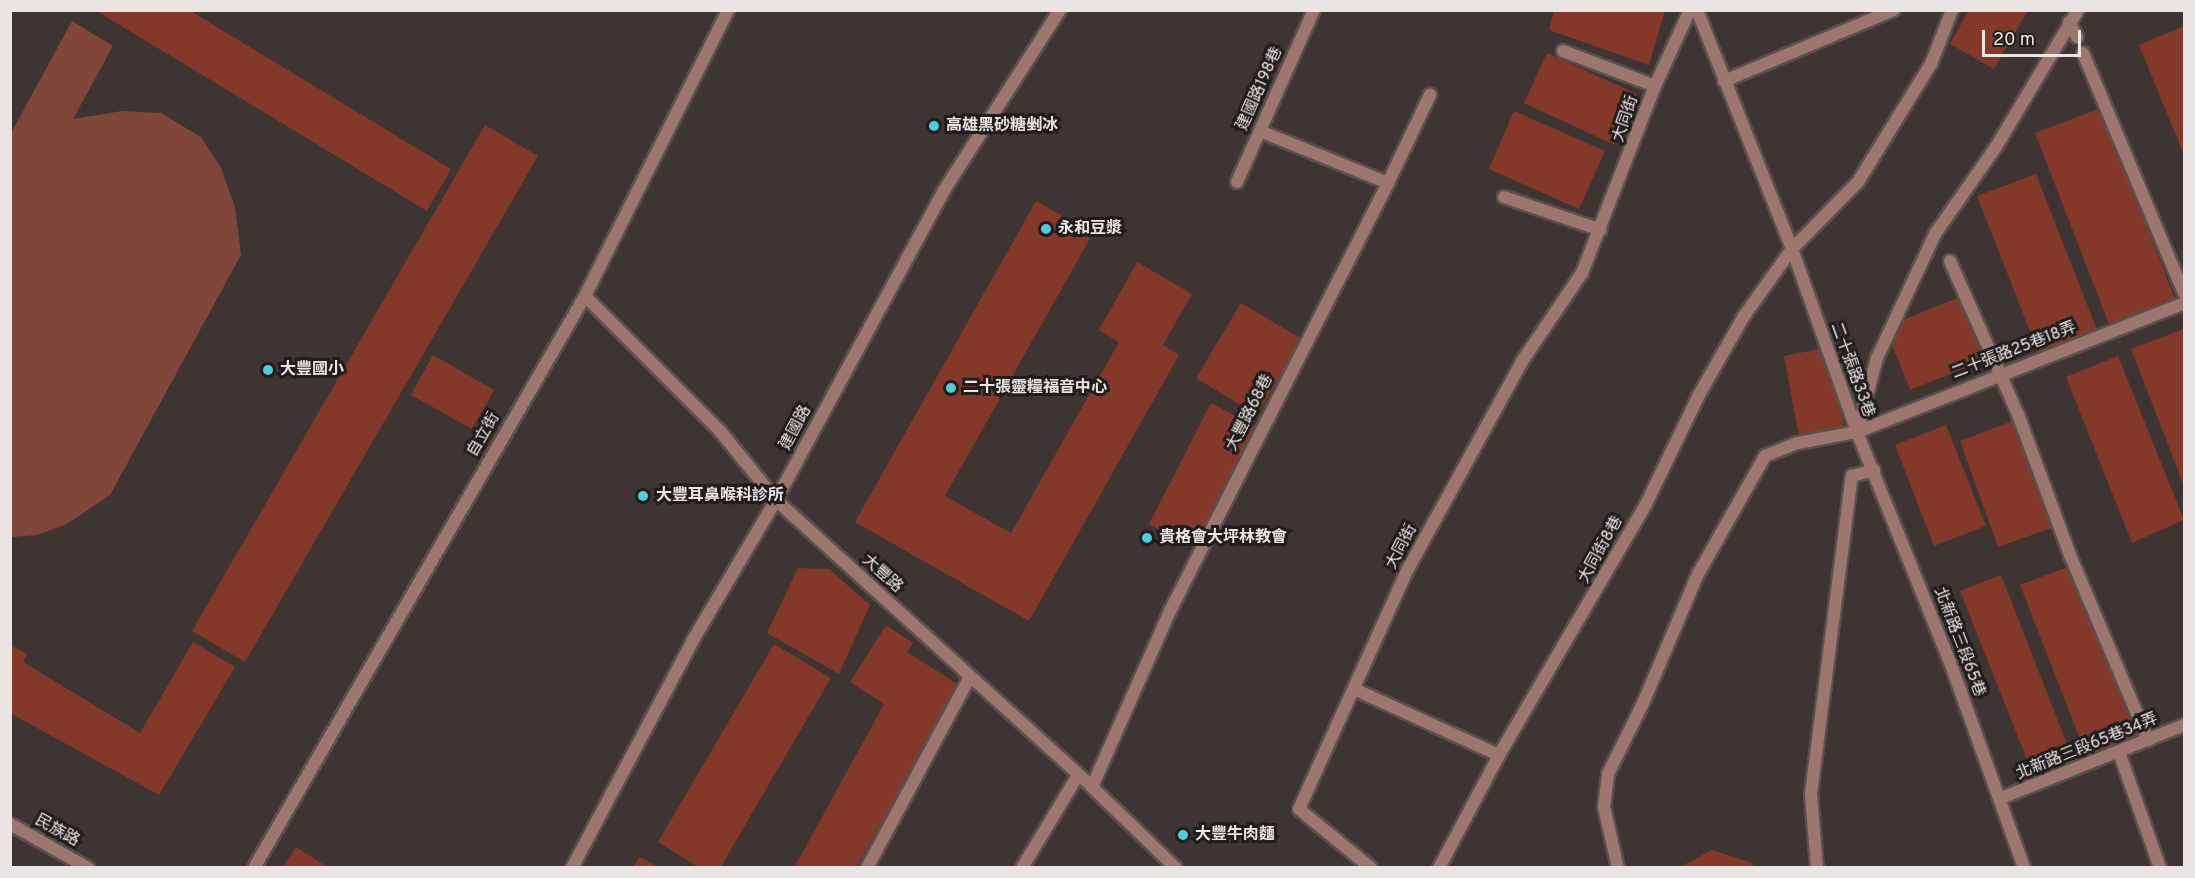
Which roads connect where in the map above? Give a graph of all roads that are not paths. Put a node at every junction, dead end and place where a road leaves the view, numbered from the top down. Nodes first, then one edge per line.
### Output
1 (728, 10) edge
2 (1060, 10) edge
3 (1314, 10) edge
4 (1690, 10) edge
5 (1697, 10) edge
6 (1894, 10) edge
7 (1952, 10) edge
8 (2078, 10) edge
9 (2069, 22) junction
10 (2077, 37) dead end
11 (1563, 51) dead end
12 (2083, 53) dead end
13 (1724, 81) junction
14 (1655, 86) junction
15 (1430, 95) dead end
16 (1260, 131) junction
17 (1237, 182) dead end
18 (1388, 183) junction
19 (1504, 197) dead end
20 (1601, 230) junction
21 (1935, 234) junction
22 (1944, 247) dead end
23 (1792, 249) junction
24 (1950, 261) dead end
25 (2184, 293) edge
26 (582, 294) junction
27 (2184, 303) edge
28 (2000, 374) junction
29 (1857, 432) junction
30 (1874, 470) junction
31 (776, 500) junction
32 (970, 677) junction
33 (1354, 689) junction
34 (2184, 726) edge
35 (2148, 740) junction
36 (2119, 752) junction
37 (1499, 755) junction
38 (1078, 776) junction
39 (1092, 787) junction
40 (2001, 798) junction
41 (10, 824) edge
42 (88, 867) edge
43 (254, 867) edge
44 (572, 867) edge
45 (867, 867) edge
46 (1022, 867) edge
47 (1176, 867) edge
48 (1371, 867) edge
49 (1439, 867) edge
50 (1618, 867) edge
51 (1817, 867) edge
52 (2024, 867) edge
53 (2160, 867) edge

1 - 26 street, 自立街
2 - 31 street, 建國路
3 - 16 street, 建國路198巷
4 - 14 street, 大同街
5 - 13 street, 二十張路33巷
6 - 13 street
7 - 23 street
8 - 9 street
9 - 10 street
9 - 21 street
11 - 14 street, 大同街
12 - 25 street
13 - 23 street, 二十張路33巷
14 - 20 street, 大同街
15 - 18 street, 大豐路68巷
16 - 17 street, 建國路198巷
16 - 18 street
18 - 39 street, 大豐路68巷
19 - 20 street
20 - 33 street, 大同街
21 - 22 street
21 - 29 street
23 - 29 street, 二十張路33巷
23 - 37 street, 大同街8巷
24 - 28 street
26 - 31 street, 大豐路
26 - 43 street, 自立街
27 - 28 street, 二十張路25巷18弄
28 - 29 street, 二十張路25巷18弄
28 - 35 street
29 - 30 street, 北新路三段65巷
29 - 50 street, 二十張路33巷
30 - 40 street, 北新路三段65巷
30 - 51 street
31 - 32 street, 大豐路
31 - 44 street, 建國路
32 - 38 street, 大豐路
32 - 45 street
33 - 37 street
33 - 48 street, 大同街
34 - 35 street, 北新路三段65巷34弄
35 - 36 street, 北新路三段65巷34弄
36 - 40 street, 北新路三段65巷34弄
36 - 53 street
37 - 49 street, 大同街8巷
38 - 39 street, 大豐路
38 - 46 street
39 - 47 street, 大豐路
40 - 52 street, 北新路三段65巷
41 - 42 street, 民族路

